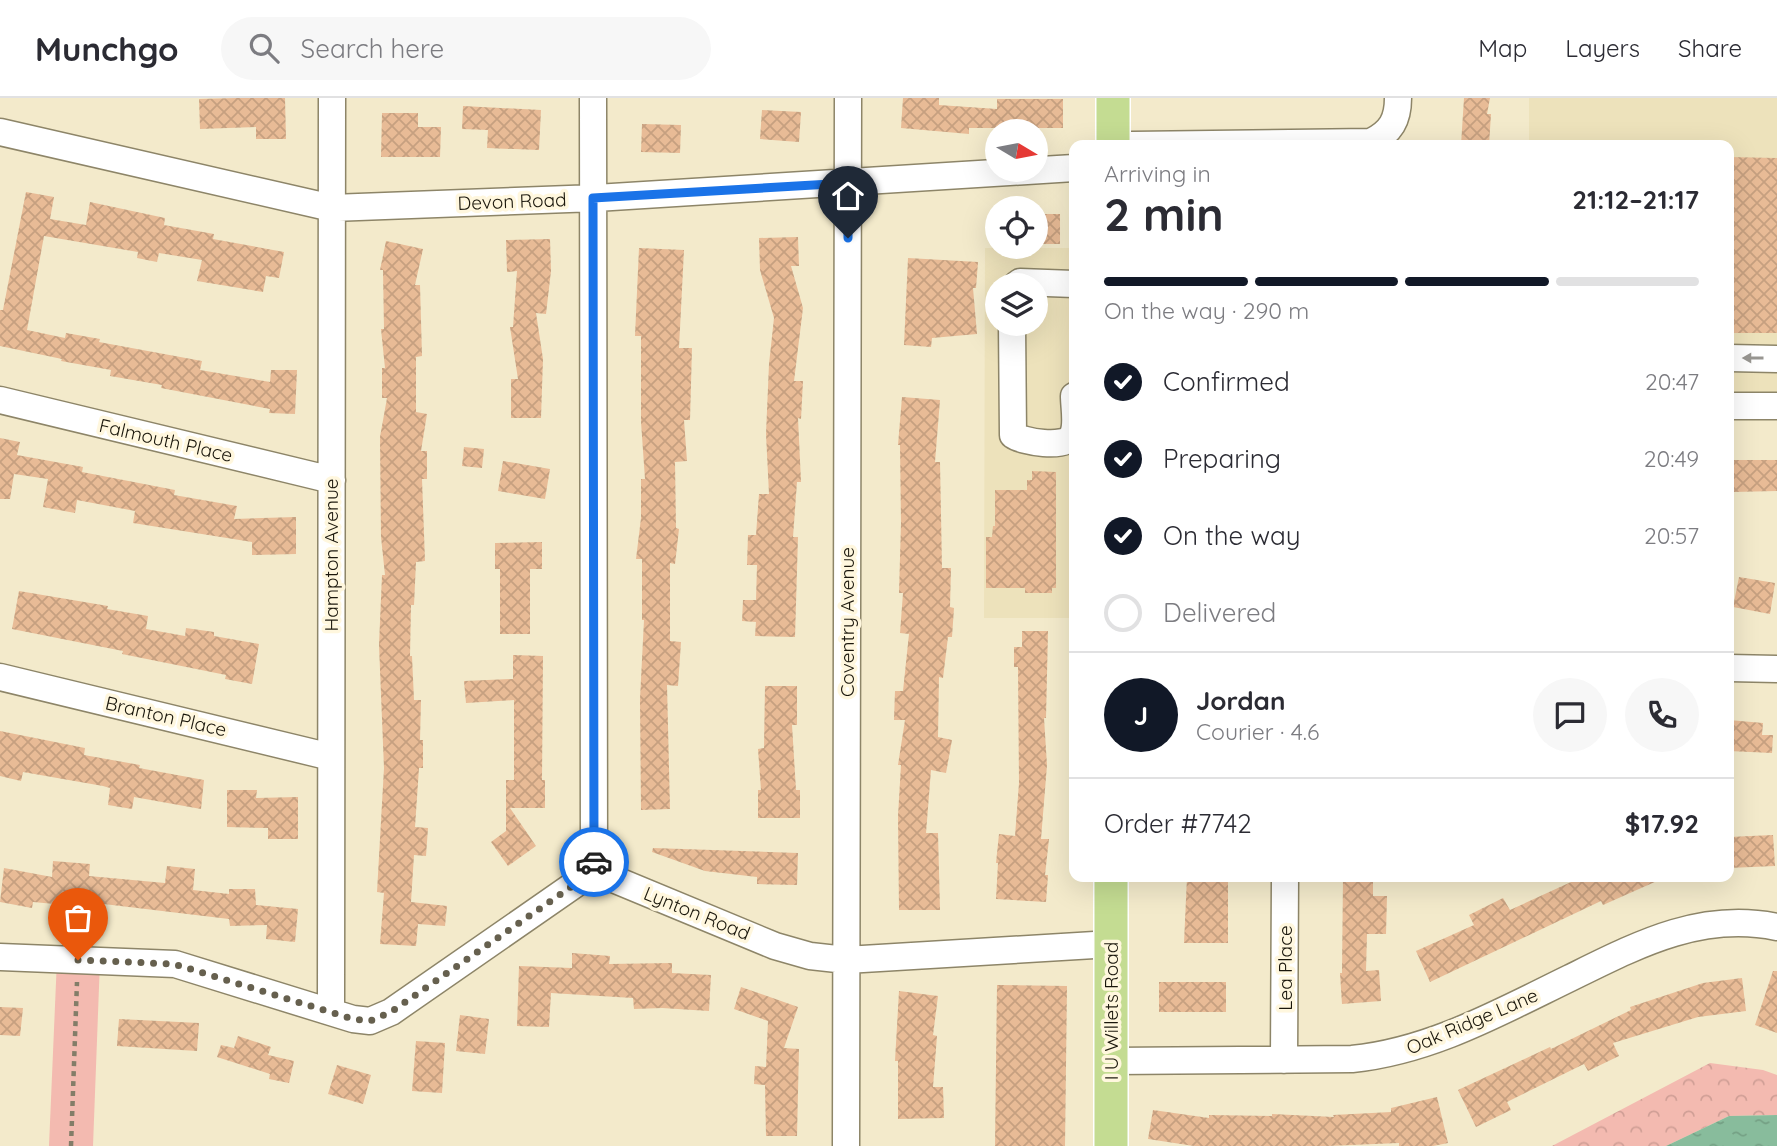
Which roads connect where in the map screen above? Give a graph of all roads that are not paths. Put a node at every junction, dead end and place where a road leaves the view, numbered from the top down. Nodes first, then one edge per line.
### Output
1 (332, 98) edge
2 (593, 98) edge
3 (848, 98) edge
4 (1113, 98) edge
5 (1398, 98) edge
6 (0, 132) edge
7 (1113, 140) edge
8 (1375, 140) edge
9 (1069, 168) edge
10 (848, 183) junction
11 (593, 198) junction
12 (332, 208) junction
13 (1048, 283) edge
14 (1069, 284) edge
15 (1012, 336) edge
16 (1734, 358) edge
17 (1777, 359) edge
18 (0, 400) edge
19 (1734, 406) edge
20 (1777, 406) edge
21 (1069, 440) edge
22 (332, 480) junction
23 (1734, 668) edge
24 (1777, 669) edge
25 (0, 677) edge
26 (331, 757) junction
27 (594, 871) junction
28 (1111, 882) edge
29 (1285, 882) edge
30 (1777, 927) edge
31 (1111, 944) junction
32 (0, 957) edge
33 (846, 960) junction
34 (331, 1011) junction
35 (1284, 1060) junction
36 (1112, 1061) junction
37 (846, 1146) edge
38 (1111, 1146) edge

1 - 12 street, Hampton Avenue
2 - 11 street
3 - 10 street, Coventry Avenue
4 - 7 main road
5 - 8 street
6 - 12 street, Devon Road
9 - 10 street, Devon Road
10 - 11 street, Devon Road
10 - 33 street, Coventry Avenue
11 - 12 street, Devon Road
11 - 27 street
12 - 22 street, Hampton Avenue
13 - 14 street
15 - 21 street
17 -> 16 street
18 - 22 street, Falmouth Place
19 - 20 street
22 - 26 street, Hampton Avenue
23 - 24 street
25 - 26 street, Branton Place
26 - 34 street, Hampton Avenue
27 - 33 street, Lynton Road
27 - 34 street
28 - 31 main road, I U Willets Road
29 - 35 street, Lea Place
30 - 35 street, Oak Ridge Lane
31 - 33 street, Lynton Road
31 - 36 main road, I U Willets Road
32 - 34 street
33 - 37 street, Coventry Avenue
35 - 36 street, Oak Ridge Lane
36 - 38 main road, I U Willets Road

